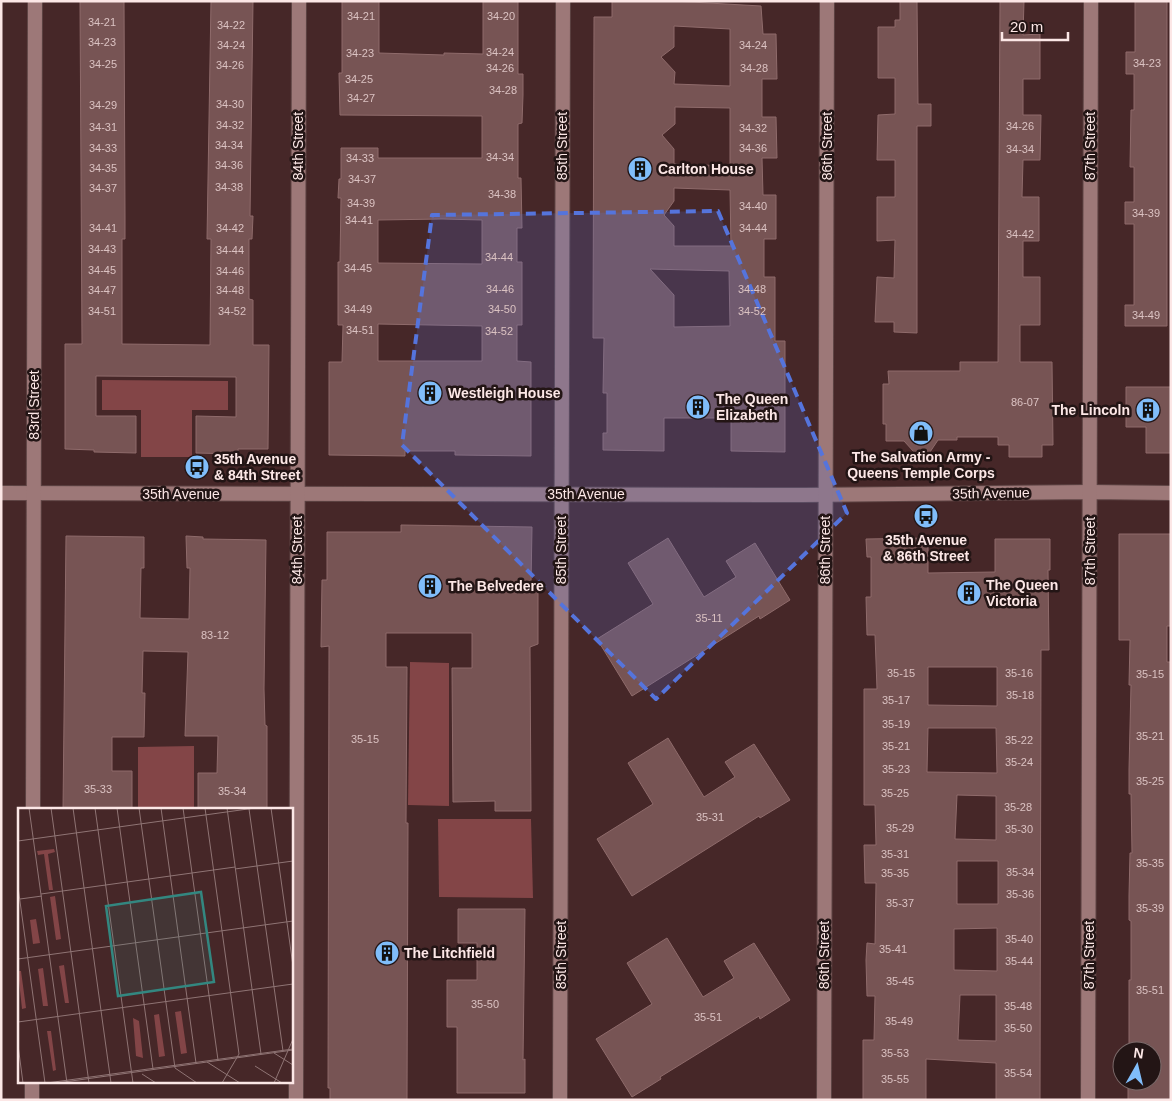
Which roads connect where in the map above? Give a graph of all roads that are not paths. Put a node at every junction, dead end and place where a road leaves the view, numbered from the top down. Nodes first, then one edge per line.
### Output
1 (35, 1) edge
2 (299, 1) edge
3 (563, 1) edge
4 (827, 1) edge
5 (1091, 1) edge
6 (1090, 492) junction
7 (1, 493) edge
8 (33, 493) junction
9 (1171, 493) edge
10 (297, 494) junction
11 (561, 494) junction
12 (826, 495) junction
13 (33, 808) edge
14 (32, 1084) edge
15 (32, 1100) edge
16 (296, 1100) edge
17 (560, 1100) edge
18 (824, 1100) edge
19 (1088, 1100) edge

1 - 8 street, 83rd Street
2 - 10 street, 84th Street
3 - 11 street, 85th Street
4 - 12 street, 86th Street
5 - 6 street, 87th Street
6 - 9 street, 35th Avenue
6 - 12 street, 35th Avenue
6 - 19 street, 87th Street
7 - 8 street, 35th Avenue
8 - 10 street, 35th Avenue
8 - 13 street, 83rd Street
10 - 11 street, 35th Avenue
10 - 16 street, 84th Street
11 - 12 street, 35th Avenue
11 - 17 street, 85th Street
12 - 18 street, 86th Street
14 - 15 street

